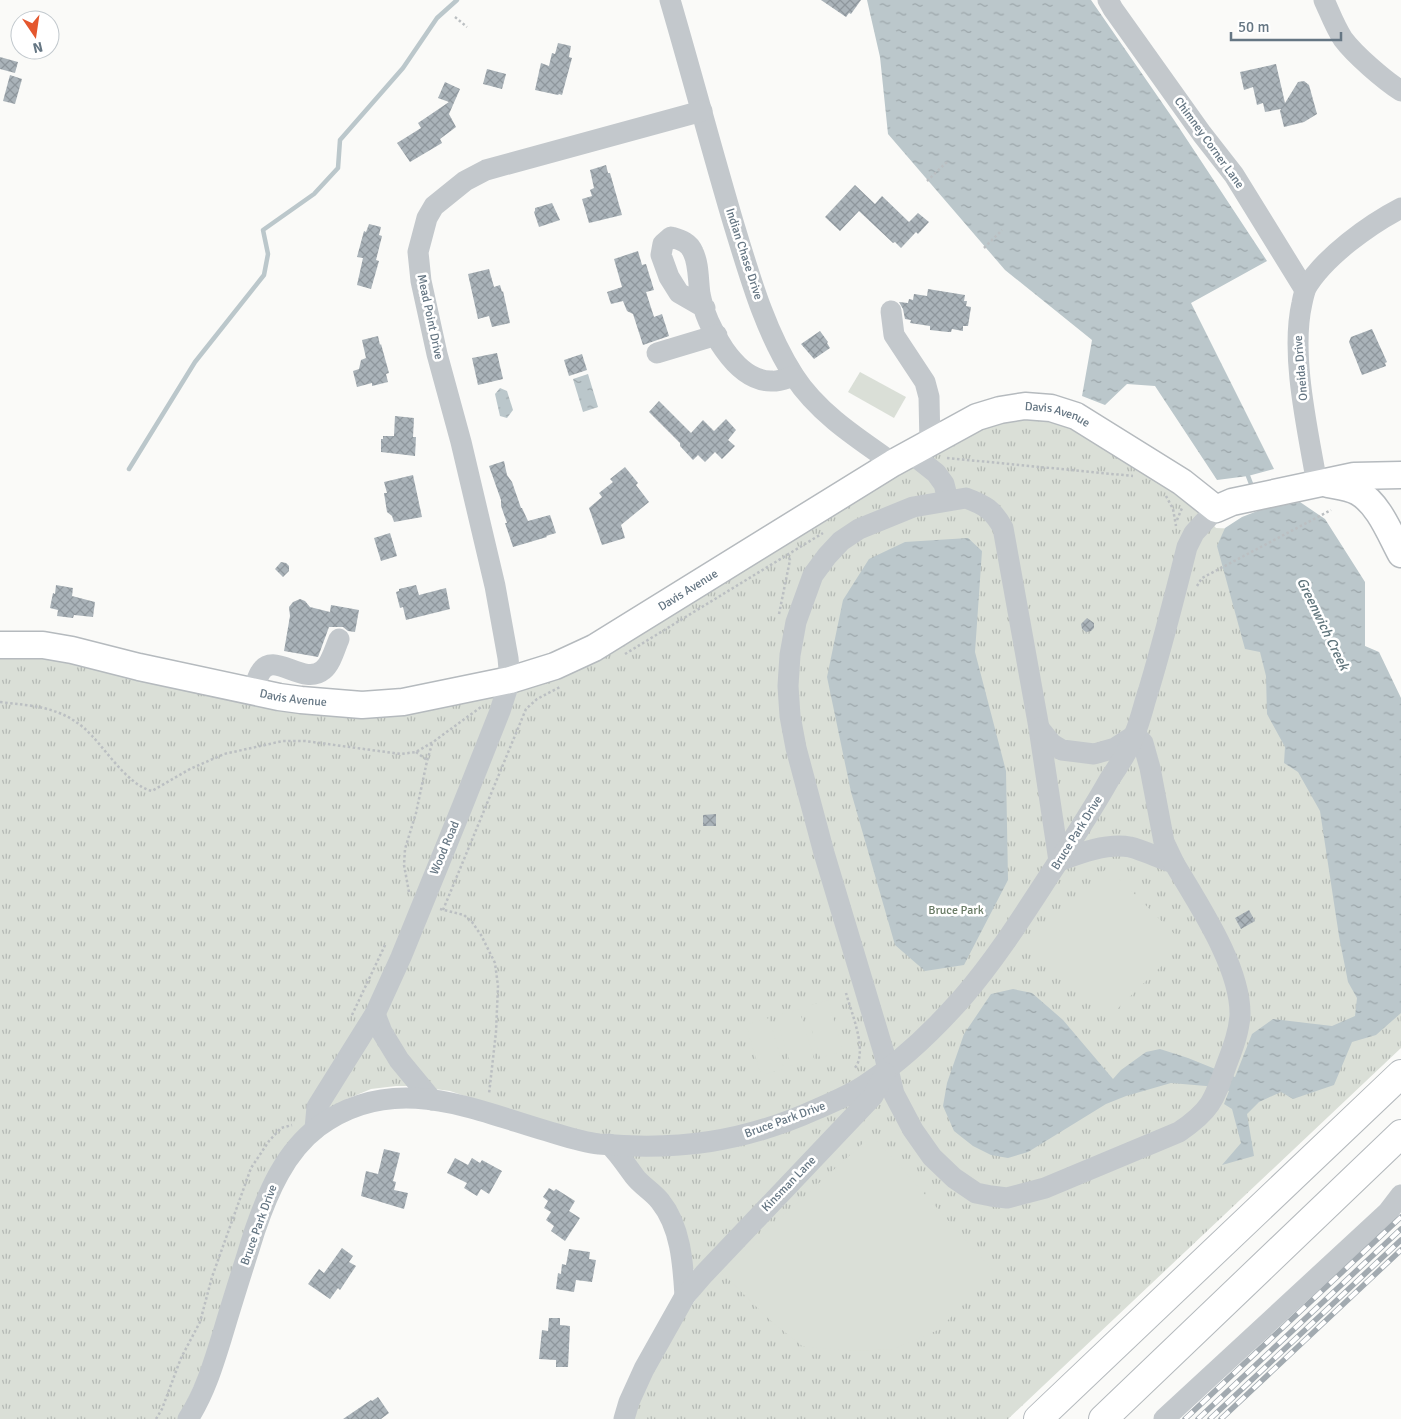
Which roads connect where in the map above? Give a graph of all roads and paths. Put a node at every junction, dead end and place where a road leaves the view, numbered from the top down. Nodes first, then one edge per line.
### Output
1 (670, 0) edge
2 (1108, 0) edge
3 (1324, 0) edge
4 (455, 17) dead end
5 (467, 27) dead end
6 (1401, 91) edge
7 (702, 111) junction
8 (948, 161) dead end
9 (927, 181) dead end
10 (1401, 208) edge
11 (1002, 230) dead end
12 (984, 248) dead end
13 (1305, 290) junction
14 (705, 308) dead end
15 (890, 311) dead end
16 (717, 335) junction
17 (657, 353) dead end
18 (794, 376) junction
19 (914, 456) junction
20 (1401, 475) edge
21 (1136, 476) dead end
22 (1321, 484) junction
23 (1161, 491) dead end
24 (948, 500) junction
25 (1224, 506) junction
26 (1182, 508) dead end
27 (1331, 510) dead end
28 (1177, 522) junction
29 (827, 530) dead end
30 (1176, 530) dead end
31 (1401, 554) edge
32 (788, 555) junction
33 (1215, 571) dead end
34 (777, 621) dead end
35 (339, 639) dead end
36 (0, 644) edge
37 (618, 658) dead end
38 (510, 680) junction
39 (561, 686) dead end
40 (254, 692) junction
41 (0, 702) edge
42 (483, 705) dead end
43 (1038, 728) junction
44 (1135, 736) junction
45 (433, 742) junction
46 (416, 752) junction
47 (427, 760) junction
48 (1059, 861) junction
49 (1174, 863) junction
50 (410, 899) dead end
51 (438, 909) dead end
52 (443, 910) junction
53 (388, 939) dead end
54 (844, 987) dead end
55 (375, 1014) junction
56 (352, 1016) dead end
57 (887, 1069) junction
58 (852, 1072) dead end
59 (1401, 1074) edge
60 (488, 1099) dead end
61 (432, 1100) junction
62 (315, 1129) junction
63 (1401, 1134) edge
64 (609, 1144) junction
65 (1401, 1195) edge
66 (685, 1296) junction
67 (156, 1419) edge
68 (188, 1419) edge
69 (624, 1419) edge
70 (1038, 1419) edge
71 (1103, 1419) edge
72 (1164, 1419) edge

1 - 7 street, Indian Chase Drive
2 - 13 street, Chimney Corner Lane
3 - 6 street
4 - 5 path
7 - 18 street, Indian Chase Drive
7 - 38 street, Mead Point Drive
8 - 9 path
10 - 13 street, Oneida Drive
11 - 12 path
13 - 22 street, Oneida Drive
14 - 16 street
15 - 19 street
16 - 17 street
16 - 18 street
18 - 19 street, Indian Chase Drive
19 - 21 path
19 - 24 street, Indian Chase Drive
19 - 25 main road, Davis Avenue
19 - 38 main road, Davis Avenue
20 - 22 main road
22 - 25 main road
22 - 31 main road
23 - 28 path
24 - 43 street
24 - 57 street
25 - 44 street, Bruce Park Drive
26 - 28 path
27 - 33 path
28 - 30 path
29 - 32 path
32 - 34 path
32 - 37 path
35 - 40 street
36 - 40 main road, Davis Avenue
38 - 40 main road, Davis Avenue
38 - 55 street, Wood Road
39 - 52 path
41 - 46 path
42 - 45 path
43 - 44 street
43 - 48 street
44 - 48 street, Bruce Park Drive
44 - 49 street
45 - 46 path
45 - 47 path
46 - 47 path
47 - 50 path
48 - 49 street
48 - 57 street, Bruce Park Drive
49 - 57 street
51 - 52 path
52 - 60 path
53 - 56 path
54 - 58 path
55 - 61 street
55 - 62 street, Wood Road
57 - 64 street, Bruce Park Drive
57 - 66 street, Kinsman Lane
59 - 70 highway
61 - 62 street, Bruce Park Drive
61 - 64 street, Bruce Park Drive
62 - 67 path
62 - 68 street, Bruce Park Drive
63 - 71 highway
64 - 66 street
65 - 72 street
66 - 69 street, Kinsman Lane

